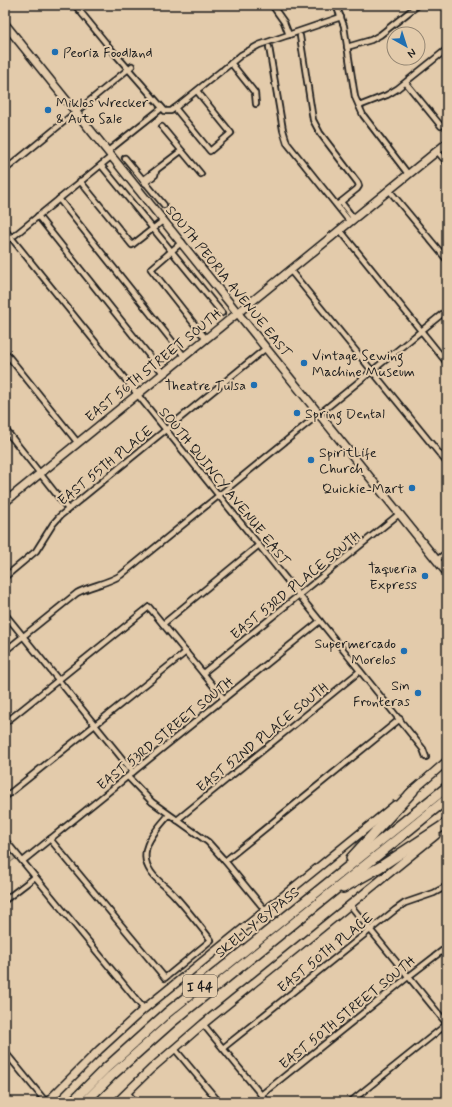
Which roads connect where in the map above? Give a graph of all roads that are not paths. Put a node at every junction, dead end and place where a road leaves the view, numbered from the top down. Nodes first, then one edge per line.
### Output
1 (75, 5) edge
2 (272, 5) edge
3 (336, 5) edge
4 (418, 5) edge
5 (341, 17) junction
6 (5, 24) edge
7 (289, 35) junction
8 (300, 36) dead end
9 (269, 46) dead end
10 (347, 47) junction
11 (447, 49) edge
12 (231, 63) junction
13 (130, 67) junction
14 (406, 83) junction
15 (197, 91) junction
16 (256, 104) dead end
17 (359, 106) junction
18 (162, 108) junction
19 (175, 108) junction
20 (76, 112) junction
21 (441, 126) dead end
22 (162, 127) dead end
23 (447, 143) edge
24 (182, 151) junction
25 (437, 151) junction
26 (110, 153) junction
27 (125, 158) dead end
28 (447, 163) edge
29 (101, 165) junction
30 (5, 170) edge
31 (201, 174) dead end
32 (408, 174) junction
33 (144, 181) junction
34 (80, 182) junction
35 (137, 187) junction
36 (389, 190) junction
37 (59, 199) junction
38 (339, 203) junction
39 (164, 205) dead end
40 (38, 216) junction
41 (164, 220) junction
42 (352, 220) junction
43 (5, 230) edge
44 (153, 230) junction
45 (340, 230) junction
46 (15, 235) dead end
47 (182, 242) junction
48 (171, 251) junction
49 (447, 260) edge
50 (290, 270) junction
51 (447, 310) edge
52 (222, 313) dead end
53 (238, 313) junction
54 (421, 331) junction
55 (206, 338) junction
56 (266, 348) junction
57 (5, 352) edge
58 (184, 356) junction
59 (447, 363) edge
60 (372, 371) junction
61 (163, 373) junction
62 (137, 394) junction
63 (318, 414) junction
64 (5, 429) edge
65 (166, 429) junction
66 (78, 443) junction
67 (447, 463) edge
68 (40, 474) junction
69 (219, 495) junction
70 (5, 502) edge
71 (68, 509) junction
72 (400, 514) junction
73 (259, 545) junction
74 (447, 552) edge
75 (437, 560) junction
76 (447, 573) edge
77 (5, 577) edge
78 (300, 596) junction
79 (5, 614) edge
80 (320, 621) junction
81 (163, 624) junction
82 (23, 636) junction
83 (5, 650) edge
84 (186, 652) junction
85 (360, 671) junction
86 (203, 673) junction
87 (58, 680) junction
88 (224, 699) junction
89 (400, 720) junction
90 (5, 723) edge
91 (95, 725) junction
92 (426, 757) dead end
93 (447, 761) edge
94 (133, 772) junction
95 (128, 777) junction
96 (447, 786) edge
97 (413, 791) junction
98 (5, 797) edge
99 (447, 799) edge
100 (169, 815) junction
101 (177, 820) junction
102 (447, 825) edge
103 (50, 839) junction
104 (5, 840) edge
105 (23, 861) junction
106 (225, 861) junction
107 (35, 877) junction
108 (335, 877) junction
109 (447, 886) edge
110 (5, 900) edge
111 (316, 904) junction
112 (350, 905) junction
113 (265, 910) junction
114 (370, 930) junction
115 (447, 947) edge
116 (408, 977) junction
117 (144, 1009) junction
118 (203, 1024) junction
119 (447, 1024) edge
120 (174, 1048) junction
121 (223, 1048) junction
122 (5, 1052) edge
123 (127, 1092) junction
124 (261, 1095) junction
125 (46, 1102) edge
126 (72, 1102) edge
127 (86, 1102) edge
128 (117, 1102) edge
129 (135, 1102) edge
130 (219, 1102) edge
131 (266, 1102) edge
132 (350, 1102) edge

1 - 13 street
2 - 7 street
3 - 5 street
4 - 10 street
5 - 7 street
5 - 10 street
6 - 20 main road, SOUTH PEORIA AVENUE EAST
7 - 12 street
8 - 38 street
9 - 38 street
10 - 17 street
11 - 14 street
12 - 15 street
12 - 16 street
13 - 18 street
13 - 20 street
14 - 17 street
14 - 21 street
15 - 19 street
15 - 19 street
17 - 32 street
18 - 19 street
18 - 26 street
20 - 26 main road, SOUTH PEORIA AVENUE EAST
20 - 30 street
22 - 24 street
23 - 25 main road, EAST 56TH STREET SOUTH
24 - 31 street
24 - 33 street
25 - 28 street
25 - 32 main road, EAST 56TH STREET SOUTH
26 - 29 street
26 - 35 main road, SOUTH PEORIA AVENUE EAST
27 - 33 street
29 - 34 street
29 - 44 street, SOUTH PEORIA AVENUE EAST
32 - 36 main road, EAST 56TH STREET SOUTH
33 - 35 street
33 - 39 street
34 - 37 street
34 - 44 street
35 - 41 main road, SOUTH PEORIA AVENUE EAST
36 - 42 main road, EAST 56TH STREET SOUTH
36 - 49 street
37 - 40 street
37 - 58 street
38 - 42 street
40 - 46 street
40 - 61 street
41 - 44 street
41 - 47 main road, SOUTH PEORIA AVENUE EAST
42 - 45 main road, EAST 56TH STREET SOUTH
43 - 62 street, SOUTH QUINCY AVENUE EAST
44 - 48 street, SOUTH PEORIA AVENUE EAST
45 - 50 main road, EAST 56TH STREET SOUTH
45 - 54 street
47 - 48 street
47 - 53 main road, SOUTH PEORIA AVENUE EAST
48 - 52 street, SOUTH PEORIA AVENUE EAST
48 - 55 street
50 - 53 main road, EAST 56TH STREET SOUTH
50 - 60 street
51 - 54 street
53 - 55 main road, EAST 56TH STREET SOUTH
53 - 56 main road, SOUTH PEORIA AVENUE EAST
54 - 59 street
54 - 60 street
55 - 58 main road, EAST 56TH STREET SOUTH
56 - 63 main road, SOUTH PEORIA AVENUE EAST
56 - 65 street, EAST 55TH PLACE
57 - 66 street
58 - 61 main road, EAST 56TH STREET SOUTH
60 - 63 street
60 - 67 street
61 - 62 main road, EAST 56TH STREET SOUTH
62 - 65 street, SOUTH QUINCY AVENUE EAST
62 - 66 main road, EAST 56TH STREET SOUTH
63 - 69 street
63 - 72 main road, SOUTH PEORIA AVENUE EAST
64 - 68 street
65 - 69 street, SOUTH QUINCY AVENUE EAST
65 - 71 street, EAST 55TH PLACE
66 - 68 main road, EAST 56TH STREET SOUTH
68 - 70 main road, EAST 56TH STREET SOUTH
68 - 71 street
69 - 73 street, SOUTH QUINCY AVENUE EAST
69 - 82 street
71 - 77 street, EAST 55TH PLACE
72 - 75 main road, SOUTH PEORIA AVENUE EAST
72 - 78 street, EAST 53RD PLACE SOUTH
73 - 78 street, SOUTH QUINCY AVENUE EAST
73 - 81 street
74 - 75 street
75 - 76 main road, SOUTH PEORIA AVENUE EAST
78 - 80 street, SOUTH QUINCY AVENUE EAST
78 - 86 street, EAST 53RD PLACE SOUTH
79 - 82 street
80 - 85 street, SOUTH QUINCY AVENUE EAST
80 - 88 street, EAST 53RD STREET SOUTH
81 - 84 street
81 - 87 street
82 - 83 street
82 - 87 street
84 - 86 street
84 - 91 street
85 - 89 street, SOUTH QUINCY AVENUE EAST
85 - 101 street, EAST 52ND PLACE SOUTH
86 - 88 street
87 - 90 street
87 - 91 street
88 - 94 street, EAST 53RD STREET SOUTH
89 - 92 street, SOUTH QUINCY AVENUE EAST
89 - 106 street
91 - 94 street
91 - 98 street
93 - 97 main road
94 - 95 street, EAST 53RD STREET SOUTH
95 - 100 street
95 - 103 street, EAST 53RD STREET SOUTH
96 - 108 highway, SKELLY BYPASS / I 44
97 - 108 highway
97 - 113 main road
99 - 111 highway, SKELLY BYPASS / I 44
100 - 101 street
100 - 103 street
101 - 106 street
102 - 111 highway
102 - 112 main road
103 - 105 street, EAST 53RD STREET SOUTH
104 - 105 street
105 - 107 street
106 - 113 street
107 - 110 street
107 - 117 street
108 - 126 highway, SKELLY BYPASS / I 44
109 - 114 street, EAST 50TH PLACE
111 - 127 highway, SKELLY BYPASS / I 44
112 - 114 street
112 - 118 main road
113 - 117 main road
114 - 116 street
114 - 121 street, EAST 50TH PLACE
115 - 116 street, EAST 50TH STREET SOUTH
116 - 119 street
116 - 124 street, EAST 50TH STREET SOUTH
117 - 125 main road
118 - 120 main road
118 - 121 street
119 - 132 street
120 - 123 main road
120 - 130 street
121 - 124 street
122 - 125 street
123 - 128 main road
123 - 129 street
124 - 131 street

